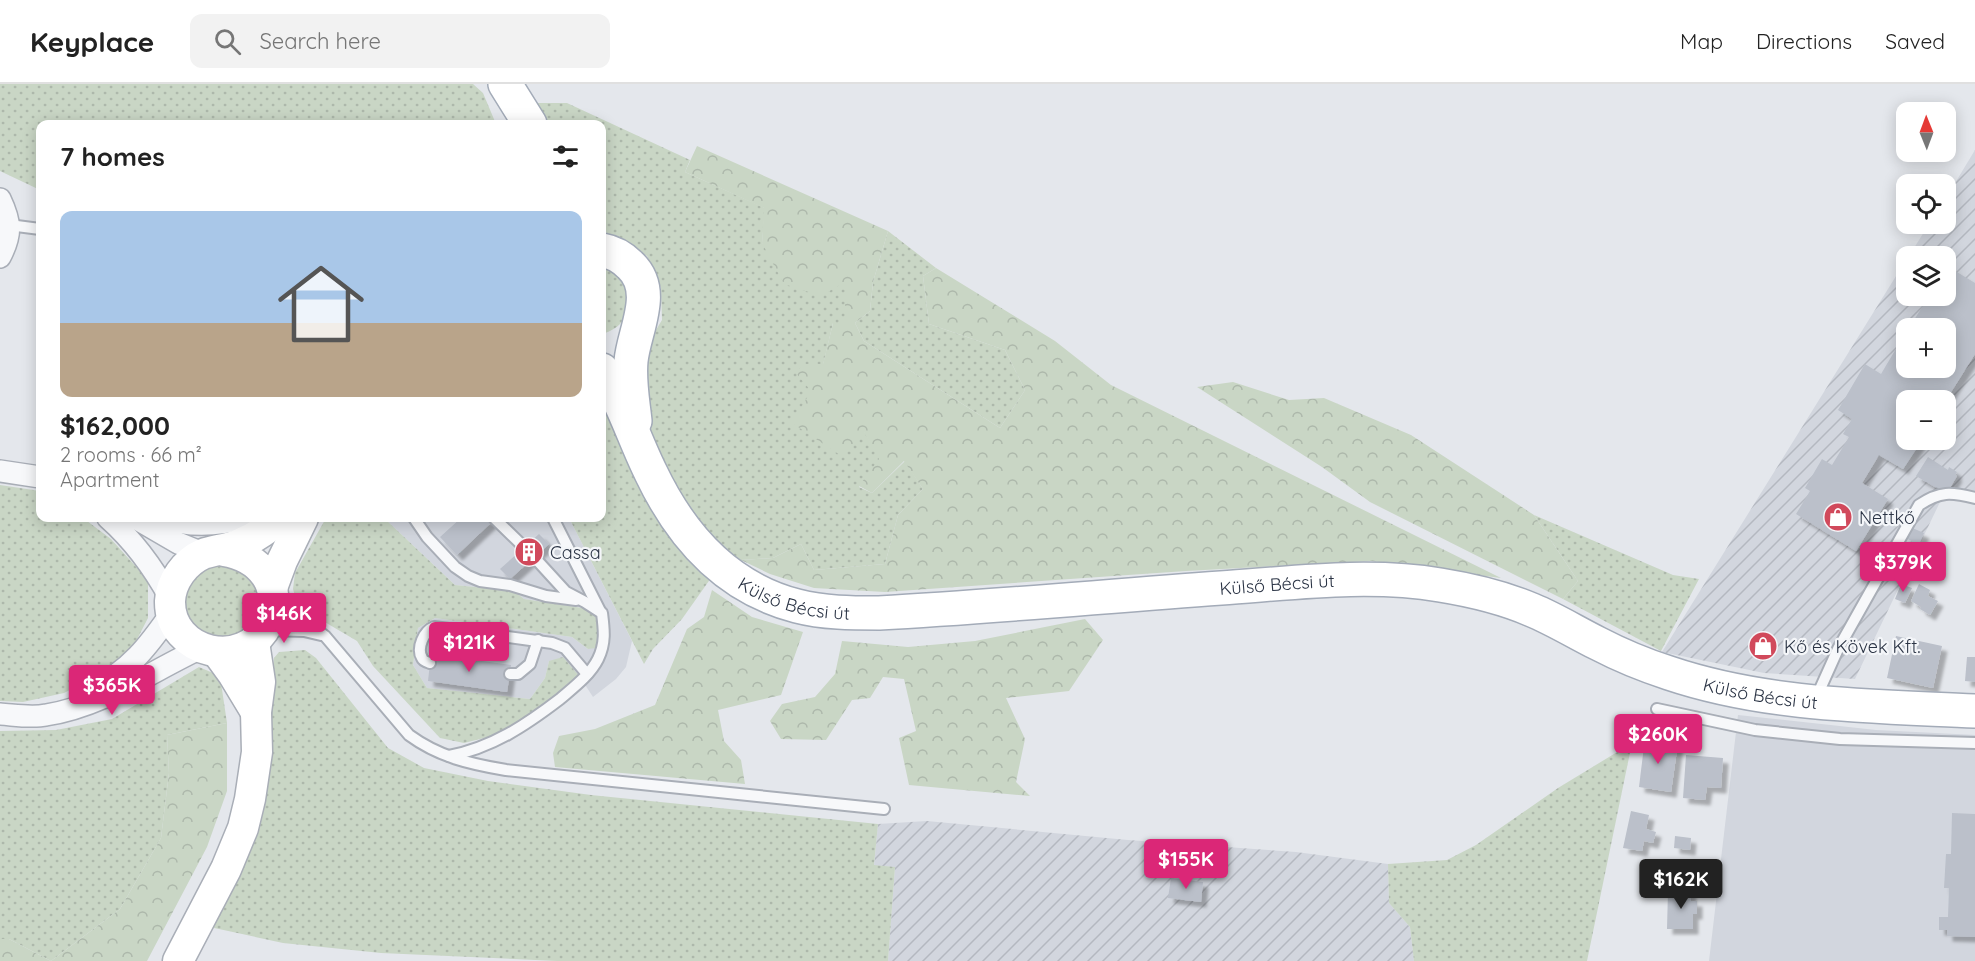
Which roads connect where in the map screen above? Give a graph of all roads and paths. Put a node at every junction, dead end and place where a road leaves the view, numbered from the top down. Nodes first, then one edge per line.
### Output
1 (505, 84) edge
2 (528, 120) edge
3 (0, 199) edge
4 (9, 225) junction
5 (36, 228) edge
6 (606, 250) edge
7 (0, 257) edge
8 (638, 324) junction
9 (606, 348) edge
10 (606, 378) edge
11 (637, 441) junction
12 (0, 461) edge
13 (36, 466) edge
14 (0, 471) edge
15 (36, 476) edge
16 (1975, 498) edge
17 (112, 522) edge
18 (142, 522) edge
19 (177, 522) edge
20 (232, 522) edge
21 (275, 522) edge
22 (301, 522) edge
23 (417, 522) edge
24 (498, 522) edge
25 (555, 522) edge
26 (524, 547) dead end
27 (214, 552) junction
28 (534, 557) dead end
29 (272, 592) junction
30 (585, 602) junction
31 (171, 605) junction
32 (602, 613) junction
33 (259, 636) junction
34 (325, 636) junction
35 (538, 640) junction
36 (209, 650) junction
37 (430, 663) dead end
38 (510, 674) dead end
39 (587, 674) junction
40 (1815, 701) junction
41 (1657, 709) dead end
42 (256, 711) junction
43 (1975, 711) edge
44 (3, 714) edge
45 (1975, 742) edge
46 (445, 756) junction
47 (884, 809) dead end
48 (178, 961) edge

1 - 2 main road
3 - 4 street
4 - 5 lane
4 - 7 street
6 - 8 main road
8 - 9 main road
8 - 11 main road
10 - 11 main road
11 - 40 main road, Külső Bécsi út
12 - 13 street
14 - 15 street
16 - 40 lane
17 - 31 street
18 - 27 street
19 - 20 street
21 - 27 street
22 - 29 street
23 - 30 lane
24 - 26 lane
25 - 32 lane
27 - 29 street
27 - 31 street
28 - 30 lane
29 - 33 street
29 - 34 lane
30 - 32 lane
31 - 36 street
31 - 44 street
32 - 39 lane
33 - 34 lane
33 - 36 street
33 - 42 street
34 - 46 lane
35 - 37 lane
35 - 38 lane
35 - 39 lane
36 - 42 street
36 - 44 street
39 - 46 lane
40 - 43 main road, Külső Bécsi út
41 - 45 lane
42 - 48 street
46 - 47 lane

